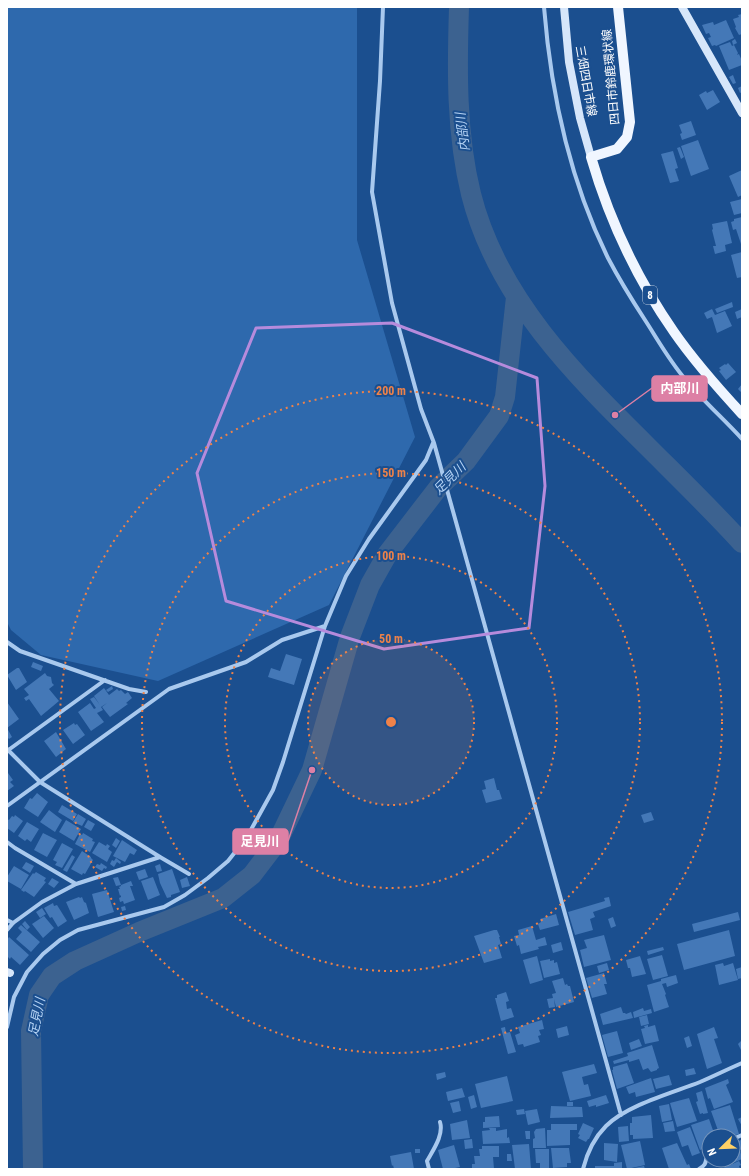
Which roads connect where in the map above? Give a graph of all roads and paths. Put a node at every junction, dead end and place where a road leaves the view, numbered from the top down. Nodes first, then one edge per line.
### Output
1 (382, 7) edge
2 (544, 7) edge
3 (564, 7) edge
4 (618, 7) edge
5 (682, 7) edge
6 (742, 113) edge
7 (591, 157) junction
8 (742, 414) edge
9 (742, 439) edge
10 (434, 443) junction
11 (325, 626) junction
12 (7, 642) edge
13 (105, 680) junction
14 (146, 692) dead end
15 (7, 750) edge
16 (40, 782) junction
17 (7, 806) edge
18 (7, 842) edge
19 (160, 857) junction
20 (189, 874) dead end
21 (76, 884) junction
22 (7, 920) edge
23 (13, 923) junction
24 (7, 930) edge
25 (7, 1027) edge
26 (742, 1063) edge
27 (621, 1115) junction
28 (440, 1122) dead end
29 (429, 1169) edge
30 (583, 1169) edge

1 - 10 street
2 - 9 street
3 - 7 main road, 三畑四日市線
4 - 7 main road, 四日市鈴鹿環状線
5 - 6 main road
7 - 8 main road, 8
10 - 11 street
10 - 27 street
11 - 16 street
11 - 25 street
12 - 13 street
13 - 14 street
13 - 15 street
15 - 16 street
16 - 17 street
16 - 19 street
18 - 21 street
19 - 20 street
19 - 21 street
21 - 23 street
22 - 23 street
23 - 24 street
26 - 27 street
27 - 30 street
28 - 29 street

